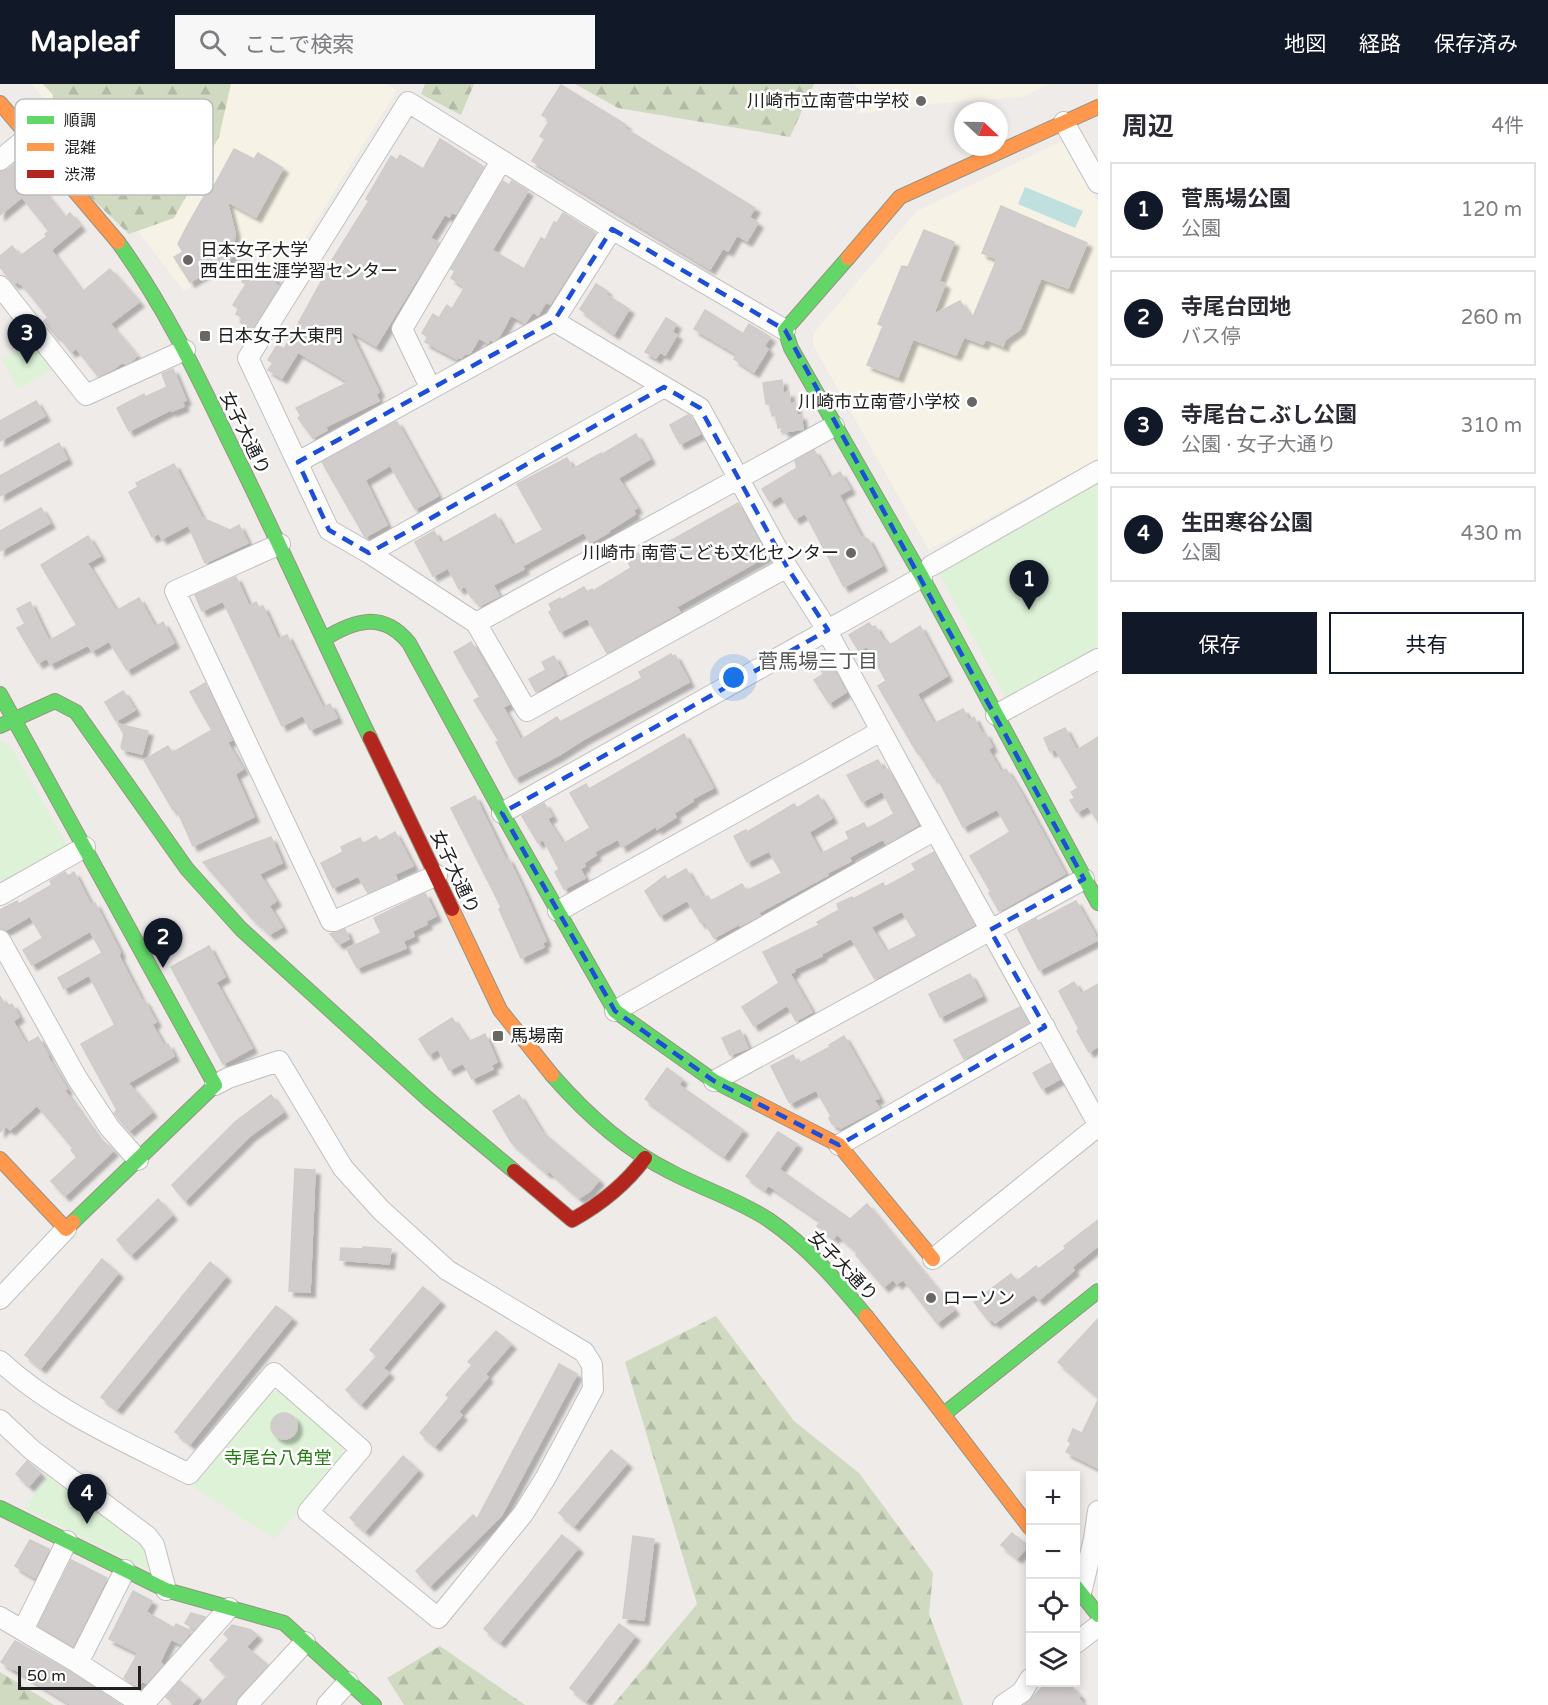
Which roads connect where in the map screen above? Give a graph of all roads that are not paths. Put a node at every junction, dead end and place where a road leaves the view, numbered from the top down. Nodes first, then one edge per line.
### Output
1 (0, 103) edge
2 (1098, 107) edge
3 (15, 120) edge
4 (1064, 122) junction
5 (15, 148) edge
6 (0, 160) edge
7 (501, 161) junction
8 (1098, 183) edge
9 (79, 195) edge
10 (612, 229) junction
11 (0, 286) edge
12 (554, 321) junction
13 (784, 330) junction
14 (185, 350) junction
15 (430, 387) junction
16 (663, 387) junction
17 (834, 426) junction
18 (298, 462) junction
19 (1098, 471) edge
20 (737, 478) junction
21 (280, 544) junction
22 (369, 553) junction
23 (787, 567) junction
24 (926, 572) junction
25 (476, 623) junction
26 (827, 630) junction
27 (324, 639) junction
28 (1096, 666) edge
29 (0, 694) edge
30 (996, 715) junction
31 (6, 723) edge
32 (881, 731) junction
33 (502, 813) junction
34 (935, 830) junction
35 (85, 847) junction
36 (437, 875) junction
37 (1084, 879) junction
38 (0, 895) edge
39 (1098, 903) edge
40 (558, 911) junction
41 (990, 930) junction
42 (0, 939) edge
43 (615, 1011) junction
44 (1045, 1027) junction
45 (714, 1082) junction
46 (215, 1085) junction
47 (1098, 1125) edge
48 (839, 1145) junction
49 (645, 1158) junction
50 (0, 1159) edge
51 (138, 1160) junction
52 (66, 1229) junction
53 (933, 1259) joint
54 (0, 1299) edge
55 (1095, 1300) edge
56 (0, 1361) edge
57 (944, 1414) junction
58 (0, 1420) edge
59 (0, 1508) edge
60 (1098, 1511) edge
61 (1028, 1525) edge
62 (67, 1541) junction
63 (125, 1570) junction
64 (1080, 1584) edge
65 (166, 1590) junction
66 (1080, 1592) edge
67 (229, 1608) junction
68 (1098, 1615) edge
69 (0, 1617) edge
70 (1098, 1626) edge
71 (23, 1630) junction
72 (1080, 1640) edge
73 (305, 1642) junction
74 (78, 1663) junction
75 (348, 1682) junction
76 (1026, 1686) edge
77 (143, 1705) edge
78 (247, 1705) edge
79 (327, 1705) edge
80 (374, 1705) edge
81 (1003, 1705) edge

1 - 3 street, 女子大通り
2 - 4 street
4 - 8 street
4 - 13 street
5 - 6 street
7 - 10 street
7 - 15 street
7 - 18 street
9 - 14 street, 女子大通り
10 - 12 street
10 - 13 street
11 - 14 street
12 - 15 street
12 - 16 street
13 - 17 street
14 - 21 street, 女子大通り
15 - 18 street
16 - 20 street
16 - 22 street
17 - 20 street
17 - 24 street
18 - 22 street
19 - 24 street
20 - 23 street
20 - 25 street
21 - 27 street, 女子大通り
21 - 36 street
22 - 25 street
23 - 25 street
23 - 26 street
24 - 26 street
24 - 30 street
26 - 32 street
26 - 33 street
27 - 33 street
27 - 36 street, 女子大通り
28 - 30 street
29 - 31 street
30 - 37 street
31 - 35 street
31 - 49 street
32 - 34 street
32 - 40 street
33 - 40 street
34 - 41 street
34 - 43 street
35 - 38 street
35 - 46 street
36 - 49 street, 女子大通り
37 - 39 street
37 - 41 street
40 - 43 street
41 - 44 street
41 - 45 street
42 - 51 street
43 - 45 street
44 - 47 street
44 - 48 street
45 - 48 street
46 - 51 street
46 - 56 street
47 - 53 street
48 - 53 street
49 - 57 street, 女子大通り
50 - 52 street
51 - 52 street
52 - 54 street
55 - 57 street
57 - 61 street, 女子大通り
58 - 65 street
59 - 62 street
60 - 64 street
62 - 63 street
62 - 71 street
63 - 65 street
63 - 74 street
65 - 67 street
66 - 68 street
67 - 73 street
67 - 77 street
69 - 71 street
70 - 72 street
71 - 74 street
73 - 75 street
73 - 78 street
74 - 77 street
75 - 79 street
75 - 80 street
76 - 81 street

